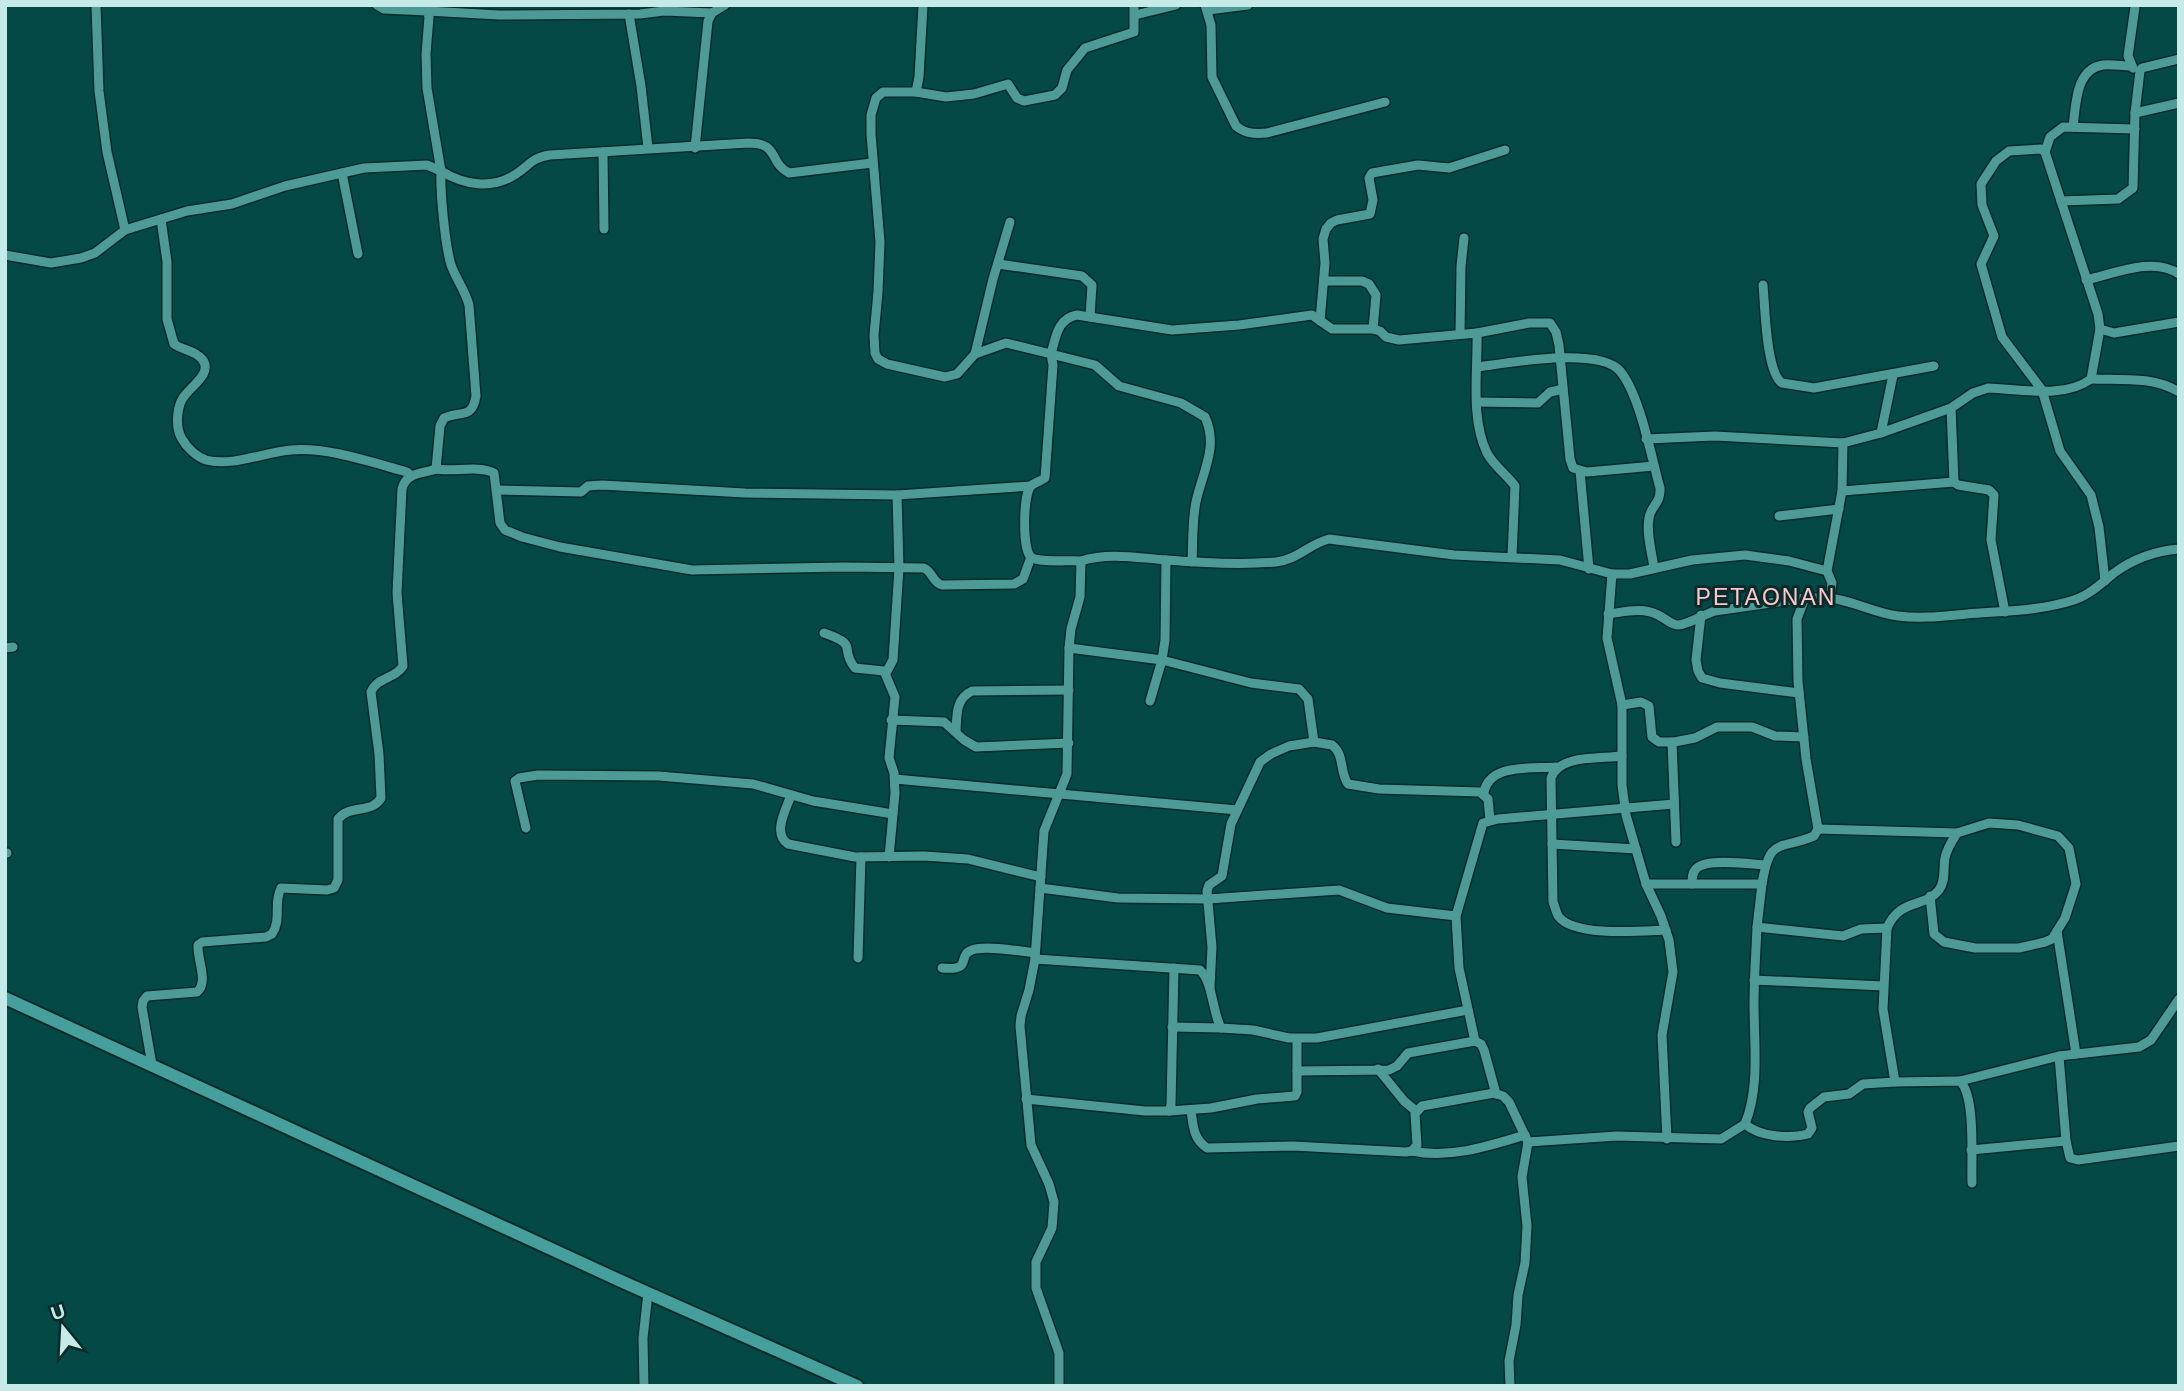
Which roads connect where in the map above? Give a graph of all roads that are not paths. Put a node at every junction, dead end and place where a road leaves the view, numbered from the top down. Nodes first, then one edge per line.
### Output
1 (96, 5) edge
2 (377, 5) edge
3 (725, 5) edge
4 (923, 5) edge
5 (1176, 5) edge
6 (1248, 5) edge
7 (2135, 7) dead end
8 (663, 8) edge
9 (1206, 8) edge
10 (1135, 10) edge
11 (427, 12) junction
12 (712, 13) junction
13 (629, 14) junction
14 (2179, 60) edge
15 (2131, 66) junction
16 (2139, 75) junction
17 (916, 92) junction
18 (1385, 102) dead end
19 (2179, 103) edge
20 (2135, 113) junction
21 (2073, 127) junction
22 (2135, 129) junction
23 (648, 148) junction
24 (695, 148) junction
25 (1506, 150) dead end
26 (603, 152) junction
27 (2045, 152) junction
28 (872, 163) junction
29 (441, 171) junction
30 (342, 173) junction
31 (2061, 201) junction
32 (161, 219) junction
33 (1010, 222) dead end
34 (604, 229) dead end
35 (125, 230) junction
36 (1464, 238) dead end
37 (358, 254) dead end
38 (5, 255) edge
39 (998, 264) junction
40 (2179, 274) edge
41 (2086, 280) junction
42 (1324, 281) junction
43 (1763, 285) dead end
44 (1090, 317) junction
45 (1320, 321) junction
46 (2179, 322) edge
47 (1373, 329) junction
48 (2100, 329) junction
49 (1478, 333) junction
50 (1460, 334) junction
51 (975, 354) junction
52 (1052, 354) junction
53 (1560, 358) junction
54 (1934, 366) dead end
55 (1478, 367) junction
56 (1893, 375) junction
57 (2091, 379) junction
58 (1563, 389) junction
59 (2042, 390) junction
60 (2179, 392) edge
61 (1477, 402) junction
62 (1951, 408) junction
63 (1881, 433) junction
64 (1646, 439) junction
65 (1843, 443) junction
66 (1654, 466) junction
67 (436, 469) junction
68 (1580, 471) junction
69 (411, 476) junction
70 (1954, 482) junction
71 (1031, 486) junction
72 (497, 490) junction
73 (1842, 491) junction
74 (897, 495) junction
75 (1839, 509) junction
76 (1779, 516) dead end
77 (2179, 549) edge
78 (1031, 557) junction
79 (1511, 557) junction
80 (1166, 560) junction
81 (1081, 561) junction
82 (1192, 562) junction
83 (899, 568) junction
84 (1654, 568) junction
85 (1589, 569) junction
86 (1827, 571) junction
87 (1612, 574) junction
88 (2105, 581) junction
89 (1805, 598) junction
90 (1830, 598) junction
91 (2005, 612) junction
92 (1608, 614) junction
93 (1701, 615) junction
94 (824, 633) dead end
95 (1069, 648) junction
96 (1162, 660) junction
97 (886, 673) junction
98 (1069, 690) junction
99 (1799, 693) junction
100 (1150, 701) dead end
101 (1622, 705) junction
102 (891, 720) junction
103 (956, 732) junction
104 (1804, 737) junction
105 (1314, 742) junction
106 (1672, 742) junction
107 (1069, 743) junction
108 (1622, 756) junction
109 (1556, 767) junction
110 (895, 779) junction
111 (1484, 792) junction
112 (1060, 794) junction
113 (791, 795) junction
114 (1674, 804) junction
115 (1237, 810) junction
116 (1626, 810) junction
117 (893, 814) junction
118 (1552, 815) junction
119 (1490, 820) junction
120 (526, 828) dead end
121 (1818, 830) junction
122 (1957, 833) junction
123 (1676, 842) dead end
124 (1552, 844) junction
125 (1636, 849) junction
126 (861, 857) junction
127 (889, 857) junction
128 (1765, 865) junction
129 (1041, 877) junction
130 (1646, 884) junction
131 (1692, 884) junction
132 (1762, 884) junction
133 (1040, 888) junction
134 (1930, 897) junction
135 (1208, 899) junction
136 (1457, 916) junction
137 (1758, 927) junction
138 (1887, 928) junction
139 (1666, 930) junction
140 (2057, 931) junction
141 (1035, 956) junction
142 (858, 958) dead end
143 (942, 968) dead end
144 (1174, 968) junction
145 (1754, 980) junction
146 (1883, 986) junction
147 (1210, 988) junction
148 (5, 998) edge
149 (2179, 999) edge
150 (1468, 1010) junction
151 (1172, 1027) junction
152 (1221, 1028) junction
153 (1297, 1039) junction
154 (1475, 1041) junction
155 (2076, 1054) junction
156 (2059, 1056) junction
157 (152, 1065) junction
158 (1378, 1069) junction
159 (1297, 1071) junction
160 (1960, 1081) junction
161 (1895, 1082) junction
162 (1496, 1094) junction
163 (1026, 1099) junction
164 (1191, 1110) junction
165 (1169, 1111) junction
166 (1416, 1111) junction
167 (1745, 1124) junction
168 (1527, 1138) junction
169 (1667, 1139) junction
170 (2066, 1141) junction
171 (2179, 1146) edge
172 (1971, 1150) junction
173 (1412, 1151) junction
174 (1972, 1183) dead end
175 (648, 1293) junction
176 (644, 1386) edge
177 (857, 1386) edge
178 (1059, 1386) edge
179 (1510, 1386) edge

1 - 35 street
2 - 11 street
3 - 12 street
4 - 17 street
5 - 10 street
6 - 9 street
7 - 15 street
8 - 12 street
8 - 13 street
9 - 18 street
10 - 17 street
11 - 13 street
11 - 29 street
12 - 24 street
13 - 23 street
14 - 16 street
15 - 16 street
15 - 21 street
16 - 20 street
17 - 28 street
19 - 20 street
20 - 22 street
21 - 22 street
21 - 27 street
22 - 31 street
23 - 24 street
23 - 26 street
24 - 28 street
25 - 42 street
26 - 29 street
26 - 34 street
27 - 31 street
27 - 59 street
28 - 51 street
29 - 30 street
29 - 67 street
30 - 32 street
30 - 37 street
31 - 41 street
32 - 35 street
32 - 69 street
33 - 39 street
35 - 38 street
36 - 50 street
39 - 44 street
39 - 51 street
40 - 41 street
41 - 48 street
42 - 45 street
42 - 47 street
43 - 56 street
44 - 45 street
44 - 52 street
45 - 47 street
46 - 48 street
47 - 50 street
48 - 57 street
49 - 50 street
49 - 53 street
49 - 55 street
51 - 52 street
52 - 71 street
52 - 82 street
53 - 55 street
53 - 58 street
53 - 64 street
54 - 56 street
55 - 61 street
56 - 63 street
57 - 59 street
57 - 60 street
58 - 61 street
58 - 68 street
59 - 62 street
59 - 88 street
61 - 79 street
62 - 63 street
62 - 70 street
63 - 65 street
64 - 65 street
64 - 66 street
65 - 73 street
66 - 68 street
66 - 84 street
67 - 69 street
67 - 72 street
68 - 85 street
69 - 157 street
70 - 73 street
70 - 91 street
71 - 74 street
71 - 78 street
72 - 74 street
72 - 83 street
73 - 75 street
74 - 83 street
75 - 76 street
75 - 86 street
77 - 88 street
78 - 81 street
78 - 83 street
79 - 82 street
79 - 85 street
80 - 81 street
80 - 82 street
80 - 96 street
81 - 95 street
83 - 97 street
84 - 86 street
84 - 87 street
85 - 87 street
86 - 90 street
87 - 92 street
88 - 91 street
89 - 90 street
89 - 93 street
89 - 99 street
90 - 91 street
92 - 93 street
92 - 101 street
93 - 99 street
94 - 97 street
95 - 96 street
95 - 98 street
96 - 100 street
96 - 105 street
97 - 102 street
98 - 103 street
98 - 107 street
99 - 104 street
101 - 106 street
101 - 108 street
102 - 103 street
102 - 110 street
103 - 107 street
104 - 106 street
104 - 121 street
105 - 111 street
105 - 115 street
106 - 114 street
107 - 112 street
108 - 109 street
108 - 116 street
109 - 111 street
109 - 118 street
110 - 112 street
110 - 117 street
111 - 119 street
112 - 115 street
112 - 129 street
113 - 117 street
113 - 120 street
113 - 126 street
114 - 116 street
114 - 123 street
115 - 135 street
116 - 118 street
116 - 125 street
117 - 127 street
118 - 119 street
118 - 124 street
119 - 136 street
121 - 122 street
121 - 128 street
122 - 134 street
122 - 140 street
124 - 125 street
124 - 139 street
125 - 130 street
126 - 127 street
126 - 142 street
127 - 129 street
128 - 131 street
128 - 132 street
129 - 133 street
130 - 131 street
130 - 139 street
131 - 132 street
132 - 137 street
133 - 135 street
133 - 141 street
134 - 138 street
134 - 140 street
135 - 136 street
135 - 147 street
136 - 150 street
137 - 138 street
137 - 145 street
138 - 146 street
139 - 169 street
140 - 155 street
141 - 143 street
141 - 144 street
141 - 163 street
144 - 147 street
144 - 151 street
145 - 146 street
145 - 167 street
146 - 161 street
147 - 152 street
148 - 157 main road
149 - 155 street
150 - 153 street
150 - 154 street
151 - 152 street
151 - 165 street
152 - 153 street
153 - 159 street
154 - 158 street
154 - 162 street
155 - 156 street
156 - 160 street
156 - 170 street
157 - 175 main road
158 - 159 street
158 - 166 street
159 - 164 street
160 - 161 street
160 - 172 street
161 - 167 street
162 - 166 street
162 - 168 street
163 - 165 street
163 - 178 street
164 - 165 street
164 - 173 street
166 - 173 street
167 - 169 street
168 - 169 street
168 - 173 street
168 - 179 street
170 - 171 street
170 - 172 street
172 - 174 street
175 - 176 street
175 - 177 main road

